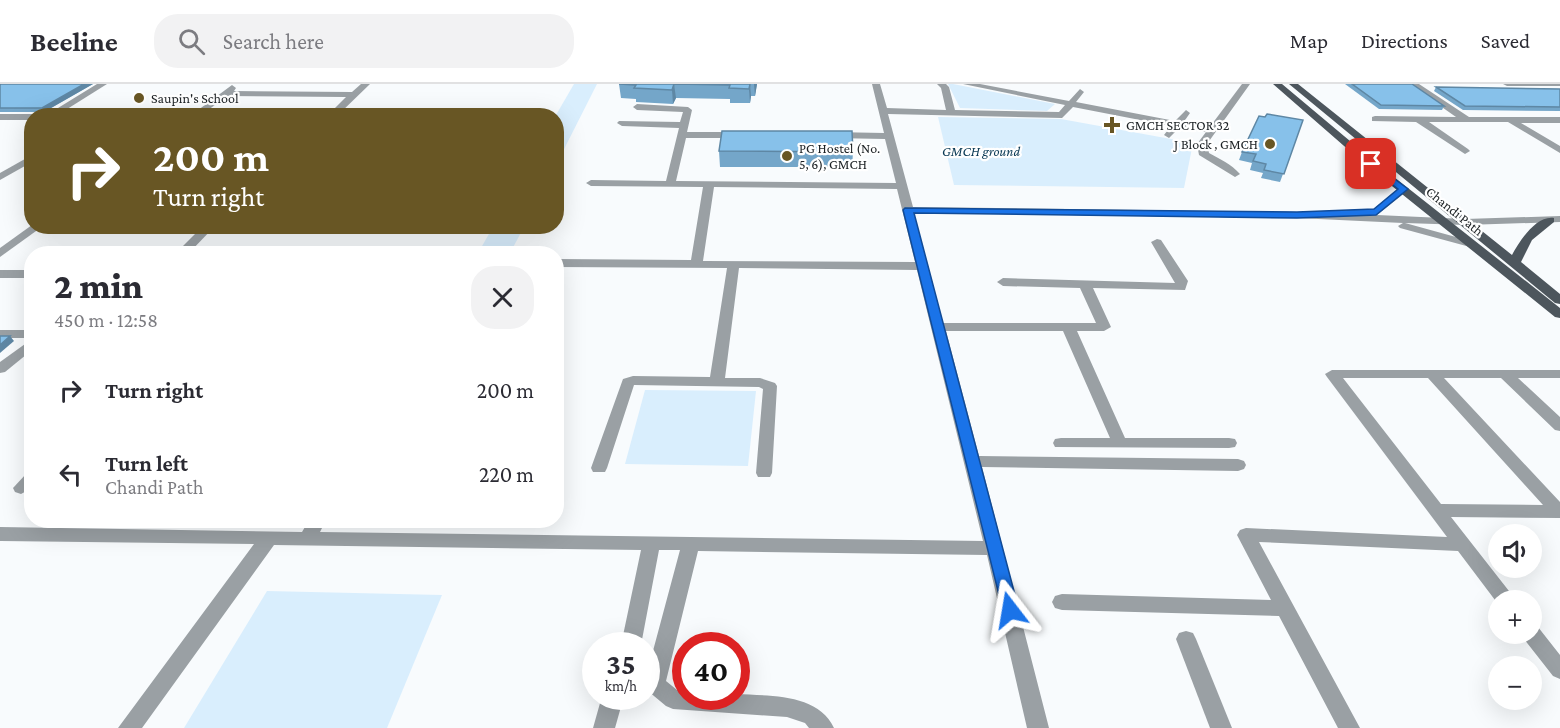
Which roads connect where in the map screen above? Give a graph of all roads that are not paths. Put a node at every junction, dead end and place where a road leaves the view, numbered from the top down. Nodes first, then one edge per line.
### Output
1 (103, 84) edge
2 (240, 84) edge
3 (366, 84) edge
4 (876, 84) edge
5 (941, 84) edge
6 (967, 84) edge
7 (1246, 84) edge
8 (1277, 84) edge
9 (1293, 84) edge
10 (1413, 84) edge
11 (1508, 84) edge
12 (1560, 84) edge
13 (1080, 92) dead end
14 (225, 93) junction
15 (354, 94) junction
16 (1072, 103) junction
17 (637, 107) edge
18 (62, 108) edge
19 (205, 108) edge
20 (340, 108) edge
21 (883, 111) junction
22 (1186, 112) dead end
23 (951, 113) junction
24 (0, 117) edge
25 (24, 117) edge
26 (1375, 118) dead end
27 (1418, 119) junction
28 (1466, 119) junction
29 (1509, 119) junction
30 (1560, 120) edge
31 (622, 123) dead end
32 (1177, 124) junction
33 (683, 130) junction
34 (1213, 131) junction
35 (751, 135) edge
36 (820, 135) edge
37 (1169, 135) dead end
38 (889, 136) junction
39 (1560, 150) edge
40 (1465, 152) dead end
41 (24, 163) edge
42 (1235, 174) dead end
43 (0, 177) edge
44 (591, 183) dead end
45 (670, 184) junction
46 (709, 184) junction
47 (902, 186) junction
48 (1403, 189) junction
49 (908, 210) junction
50 (1433, 213) junction
51 (1455, 213) junction
52 (1376, 215) junction
53 (1555, 220) edge
54 (1444, 222) junction
55 (1466, 222) junction
56 (27, 234) edge
57 (202, 234) edge
58 (1157, 242) dead end
59 (1470, 244) junction
60 (189, 246) edge
61 (0, 253) edge
62 (1515, 261) junction
63 (564, 263) edge
64 (696, 264) junction
65 (734, 264) junction
66 (922, 266) junction
67 (0, 274) edge
68 (24, 274) edge
69 (1003, 282) dead end
70 (1085, 284) junction
71 (1560, 300) edge
72 (1560, 314) edge
73 (938, 327) junction
74 (1068, 327) junction
75 (0, 334) edge
76 (24, 334) edge
77 (24, 350) edge
78 (0, 369) edge
79 (1432, 374) junction
80 (1505, 374) junction
81 (1560, 374) edge
82 (717, 382) junction
83 (1560, 426) edge
84 (1060, 443) dead end
85 (1120, 443) junction
86 (1229, 443) dead end
87 (972, 460) junction
88 (1238, 465) dead end
89 (599, 468) dead end
90 (764, 473) dead end
91 (1436, 510) junction
92 (1559, 512) edge
93 (313, 528) edge
94 (0, 534) edge
95 (269, 538) junction
96 (307, 539) junction
97 (651, 543) junction
98 (691, 543) junction
99 (1462, 544) junction
100 (994, 548) junction
101 (1498, 590) edge
102 (1062, 602) dead end
103 (1286, 608) junction
104 (634, 632) edge
105 (1186, 639) dead end
106 (1540, 644) edge
107 (1560, 670) edge
108 (610, 710) edge
109 (129, 728) edge
110 (604, 728) edge
111 (823, 728) edge
112 (1038, 728) edge
113 (1221, 728) edge
114 (1349, 728) edge

1 - 18 street
2 - 14 street
3 - 15 street
4 - 21 street
5 - 23 street
6 - 16 street
7 - 34 street
8 - 48 main road, Chandi Path
9 - 51 main road, Chandi Path
10 - 28 street
11 - 12 street
13 - 16 street
14 - 15 street
14 - 19 street
15 - 20 street
16 - 23 street
16 - 32 street
17 - 33 street
21 - 23 street
21 - 38 street
22 - 32 street
24 - 25 street
26 - 27 street
27 - 28 street
27 - 40 street
28 - 29 street
29 - 30 street
29 - 39 street
31 - 33 street
32 - 34 street
32 - 37 street
33 - 35 street
33 - 45 street
34 - 42 street
36 - 38 street
38 - 47 street
41 - 43 street
44 - 45 street
45 - 46 street
46 - 47 street
46 - 64 street
47 - 49 street
48 - 50 main road, Chandi Path
48 - 52 street
49 - 52 street
49 - 66 street
50 - 51 street
50 - 52 street
50 - 54 main road, Chandi Path
51 - 53 street
51 - 55 main road, Chandi Path
52 - 54 street
52 - 59 street
53 - 55 street
53 - 62 main road
54 - 55 street
54 - 59 main road, Chandi Path
55 - 62 main road, Chandi Path
56 - 61 street
57 - 60 street
58 - 70 street
59 - 72 main road, Chandi Path
62 - 71 main road, Chandi Path
63 - 64 street
64 - 65 street
65 - 66 street
65 - 82 street
66 - 73 street
67 - 68 street
69 - 70 street
70 - 74 street
73 - 74 street
73 - 87 street
74 - 85 street
75 - 76 street
77 - 78 street
79 - 80 street
79 - 91 street
79 - 92 street
80 - 81 street
80 - 83 street
82 - 89 street
82 - 90 street
84 - 85 street
85 - 86 street
87 - 88 street
87 - 100 street
91 - 92 street
91 - 99 street
93 - 96 street
94 - 95 street
95 - 96 street
95 - 109 street
96 - 97 street
97 - 98 street
97 - 104 street
98 - 100 street
98 - 111 street
99 - 101 street
99 - 103 street
100 - 112 street
102 - 103 street
103 - 114 street
105 - 113 street
106 - 107 street
108 - 110 street

